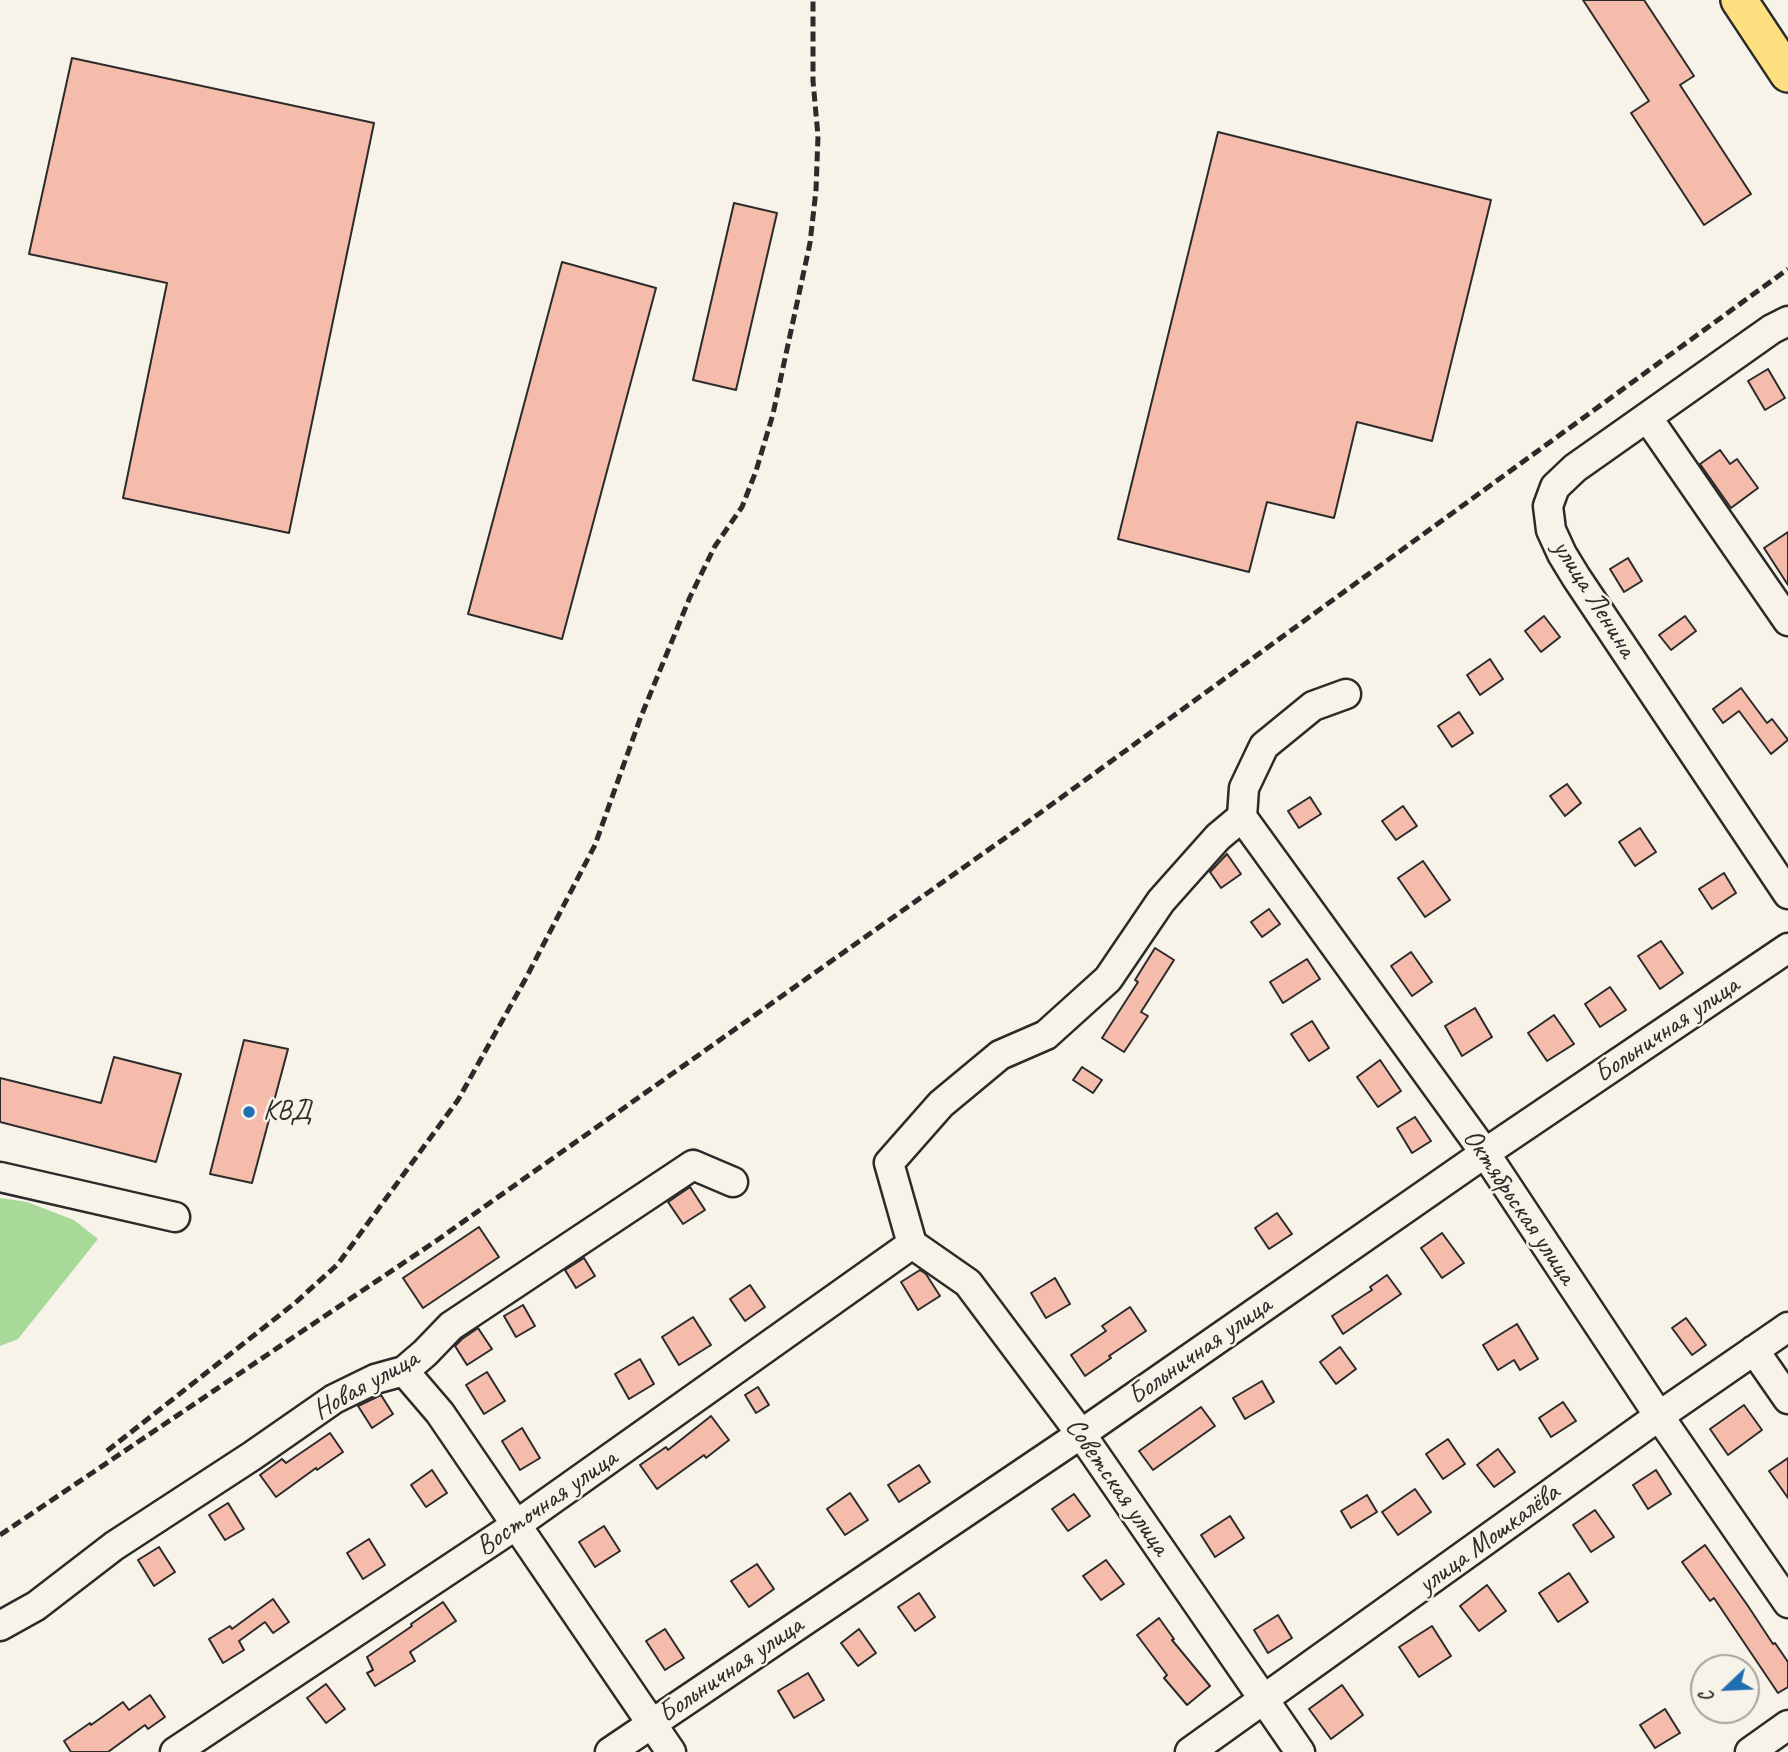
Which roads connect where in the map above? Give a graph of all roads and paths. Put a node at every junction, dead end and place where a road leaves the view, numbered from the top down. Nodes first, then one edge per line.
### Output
1 (1739, 0) edge
2 (1788, 74) edge
3 (1780, 325) edge
4 (1647, 417) junction
5 (1788, 621) edge
6 (1346, 694) dead end
7 (1242, 817) junction
8 (1788, 894) edge
9 (1788, 948) edge
10 (1485, 1153) junction
11 (0, 1177) edge
12 (733, 1182) dead end
13 (175, 1217) dead end
14 (912, 1244) junction
15 (1788, 1327) edge
16 (1754, 1350) junction
17 (404, 1371) junction
18 (1788, 1399) edge
19 (1659, 1416) junction
20 (1081, 1434) junction
21 (516, 1525) junction
22 (1788, 1603) edge
23 (0, 1626) edge
24 (1265, 1700) junction
25 (652, 1723) junction
26 (1788, 1725) edge
27 (175, 1752) edge
28 (610, 1752) edge
29 (671, 1752) edge
30 (1191, 1752) edge
31 (1300, 1752) edge
32 (1750, 1752) edge

1 - 2 main road
3 - 4 street, улица Ленина
4 - 5 street
4 - 8 street, улица Ленина
6 - 7 street
7 - 10 street, Октябрьская улица
7 - 14 street
9 - 10 street, Больничная улица
10 - 19 street, Октябрьская улица
10 - 20 street, Больничная улица
11 - 13 street
12 - 17 street, Новая улица
14 - 20 street, Советская улица
14 - 21 street, Восточная улица
15 - 16 street, улица Мошкалёва
16 - 18 street
16 - 19 street, улица Мошкалёва
17 - 21 street
17 - 23 street, Новая улица
19 - 22 street, Октябрьская улица
19 - 24 street, улица Мошкалёва
20 - 24 street, Советская улица
20 - 25 street, Больничная улица
21 - 25 street
21 - 27 street, Восточная улица
24 - 30 street, улица Мошкалёва
24 - 31 street, Советская улица
25 - 28 street, Больничная улица
25 - 29 street
26 - 32 street

